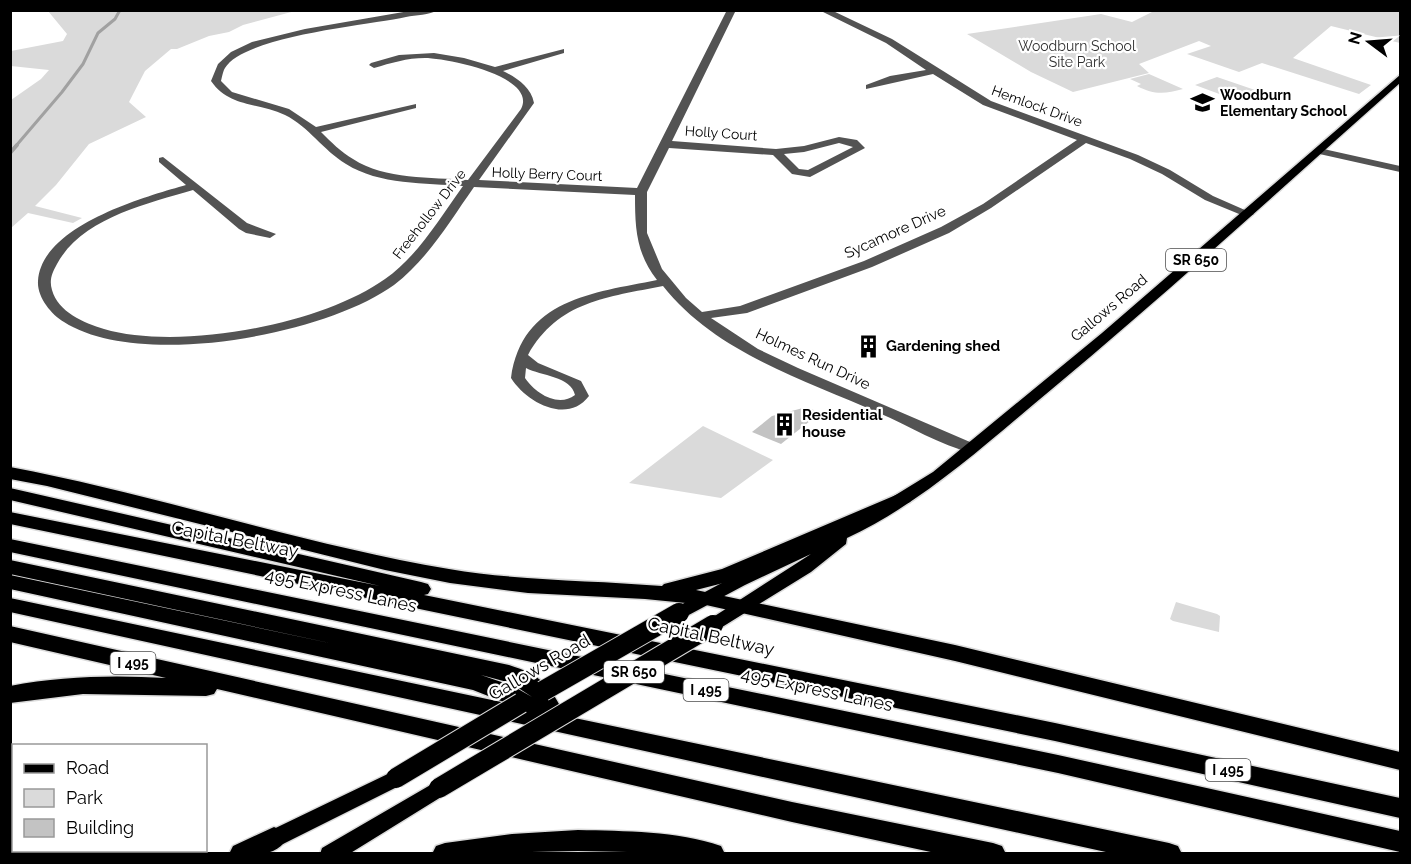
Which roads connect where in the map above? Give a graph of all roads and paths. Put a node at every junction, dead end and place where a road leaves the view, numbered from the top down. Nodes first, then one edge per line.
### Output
1 (434, 10) edge
2 (732, 10) edge
3 (823, 10) edge
4 (561, 51) dead end
5 (374, 65) dead end
6 (493, 71) junction
7 (936, 71) junction
8 (1401, 78) edge
9 (869, 87) dead end
10 (412, 106) dead end
11 (313, 131) junction
12 (1086, 138) junction
13 (664, 144) junction
14 (1319, 151) junction
15 (776, 152) junction
16 (163, 160) dead end
17 (1401, 170) edge
18 (471, 184) junction
19 (195, 186) junction
20 (641, 192) junction
21 (1248, 214) junction
22 (270, 234) dead end
23 (665, 282) junction
24 (699, 316) junction
25 (521, 356) dead end
26 (972, 448) junction
27 (10, 473) edge
28 (10, 494) edge
29 (903, 498) junction
30 (10, 518) edge
31 (856, 527) junction
32 (10, 545) edge
33 (10, 567) edge
34 (10, 582) edge
35 (645, 592) junction
36 (706, 598) junction
37 (10, 606) edge
38 (744, 608) junction
39 (10, 634) edge
40 (256, 691) junction
41 (543, 692) junction
42 (10, 695) edge
43 (521, 704) junction
44 (555, 719) junction
45 (1055, 732) junction
46 (1401, 761) edge
47 (1401, 808) edge
48 (274, 838) junction
49 (1401, 842) edge
50 (242, 854) edge
51 (248, 854) edge
52 (330, 854) edge
53 (445, 854) edge
54 (712, 854) edge
55 (993, 854) edge
56 (1169, 854) edge

1 - 11 street, Holly Berry Court
2 - 13 street, Holmes Run Drive
3 - 7 street, Hemlock Drive
4 - 6 street
5 - 6 street, Freehollow Drive
6 - 18 street, Freehollow Drive
7 - 9 street
7 - 12 street, Hemlock Drive
8 - 14 main road, Gallows Road / SR 650
10 - 11 street
11 - 18 street, Holly Berry Court
12 - 21 street, Hemlock Drive
12 - 24 street, Sycamore Drive
13 - 15 street, Holly Court
13 - 20 street, Holmes Run Drive
14 - 17 street
14 - 21 main road, Gallows Road / SR 650
15 - 15 street, Holly Court
16 - 19 street
18 - 19 street, Freehollow Drive
18 - 20 street, Holly Berry Court
19 - 22 street
20 - 23 street, Holmes Run Drive
21 - 26 main road, Gallows Road / SR 650
23 - 24 street, Holmes Run Drive
23 - 25 street
24 - 26 street, Holmes Run Drive
26 - 29 main road, Gallows Road / SR 650
27 - 35 highway
28 - 45 highway
29 - 31 main road, Gallows Road / SR 650
29 - 35 highway
30 - 45 highway, Capital Beltway / I 495
31 - 36 main road, Gallows Road / SR 650
31 - 38 main road, Gallows Road / SR 650
32 - 49 highway, 495 Express Lanes / I 495
33 - 41 highway
34 - 43 highway
35 - 36 highway
36 - 38 highway
36 - 41 main road, Gallows Road / SR 650, bridge
37 - 56 highway, I 495
38 - 44 main road, Gallows Road / SR 650, bridge
38 - 46 highway
39 - 40 highway, I 495
40 - 42 highway
40 - 55 highway, I 495
41 - 43 main road, Gallows Road / SR 650
41 - 44 highway
43 - 44 highway
43 - 48 main road, Gallows Road / SR 650, bridge
44 - 52 main road, Gallows Road / SR 650, bridge
45 - 47 highway, Capital Beltway / I 495
48 - 50 highway
48 - 51 main road, Gallows Road / SR 650
53 - 54 highway

